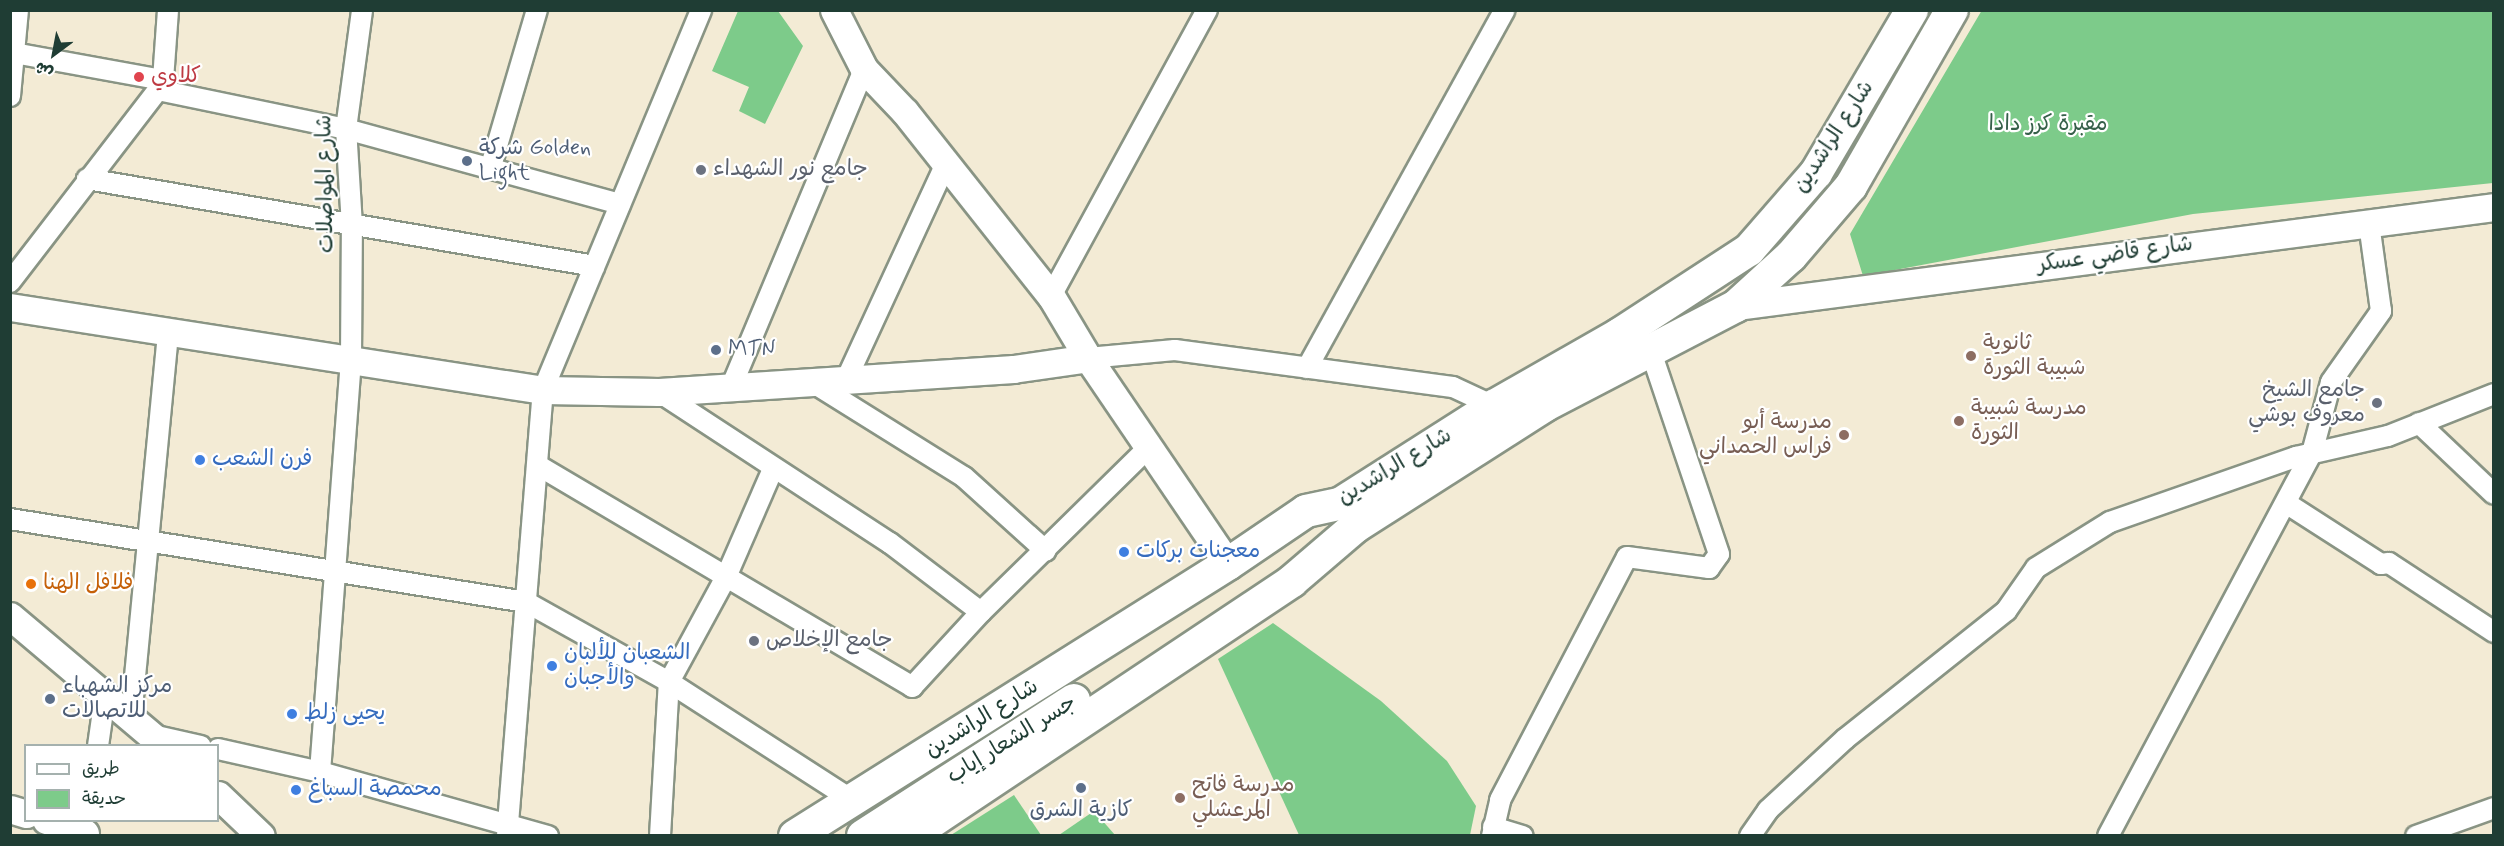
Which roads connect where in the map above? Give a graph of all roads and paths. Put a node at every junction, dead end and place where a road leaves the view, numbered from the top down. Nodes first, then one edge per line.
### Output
1 (18, 10) edge
2 (168, 10) edge
3 (362, 10) edge
4 (537, 10) edge
5 (701, 10) edge
6 (834, 10) edge
7 (1207, 10) edge
8 (1505, 10) edge
9 (1912, 10) edge
10 (1952, 10) edge
11 (14, 53) junction
12 (864, 69) junction
13 (160, 85) junction
14 (10, 96) edge
15 (346, 129) junction
16 (491, 166) junction
17 (945, 166) junction
18 (87, 179) junction
19 (620, 204) junction
20 (2493, 207) edge
21 (2369, 222) junction
22 (352, 226) junction
23 (595, 266) junction
24 (10, 282) edge
25 (1051, 296) junction
26 (1736, 306) junction
27 (10, 308) edge
28 (168, 331) junction
29 (1650, 349) junction
30 (351, 358) junction
31 (1088, 358) junction
32 (1307, 368) junction
33 (846, 380) junction
34 (812, 382) junction
35 (732, 385) junction
36 (543, 390) junction
37 (659, 392) junction
38 (2493, 394) edge
39 (1494, 406) junction
40 (2419, 423) junction
41 (1149, 447) junction
42 (2312, 453) junction
43 (539, 466) junction
44 (773, 469) junction
45 (2493, 494) edge
46 (2286, 502) junction
47 (1348, 516) junction
48 (10, 519) edge
49 (150, 544) junction
50 (1046, 551) junction
51 (1228, 564) junction
52 (335, 572) junction
53 (726, 577) junction
54 (526, 602) junction
55 (981, 612) junction
56 (10, 616) edge
57 (2493, 632) edge
58 (1160, 638) junction
59 (669, 682) junction
60 (105, 697) junction
61 (131, 718) junction
62 (158, 740) edge
63 (98, 744) edge
64 (187, 744) edge
65 (219, 749) edge
66 (320, 772) junction
67 (219, 796) edge
68 (852, 800) junction
69 (2493, 808) edge
70 (54, 822) edge
71 (507, 828) edge
72 (85, 830) edge
73 (1492, 831) edge
74 (261, 836) edge
75 (548, 836) edge
76 (660, 836) edge
77 (795, 836) edge
78 (828, 836) edge
79 (864, 836) edge
80 (910, 836) edge
81 (1523, 836) edge
82 (1750, 836) edge
83 (2108, 836) edge
84 (2416, 836) edge

1 - 11 street
2 - 13 street
3 - 15 street, شارع المواصلات
4 - 16 street
5 - 19 street
6 - 12 main road
7 - 25 street
8 - 32 street
9 - 39 main road, شارع الراشدين
10 - 26 main road, شارع الراشدين
11 - 13 street
11 - 14 street
12 - 17 main road
12 - 35 street
13 - 15 street
13 - 18 street
15 - 16 street
15 - 22 street, شارع المواصلات
16 - 19 street
17 - 25 main road
17 - 33 street
18 - 22 street
18 - 24 street
19 - 23 street
20 - 21 main road, شارع قاضي عسكر
21 - 26 main road, شارع قاضي عسكر
21 - 42 street
22 - 23 street
22 - 30 street, شارع المواصلات
23 - 36 street
25 - 31 main road
26 - 29 main road, شارع الراشدين
27 - 28 main road
28 - 30 main road
28 - 49 street
29 - 47 main road, شارع الراشدين
29 - 73 street
30 - 36 main road
30 - 52 street, شارع المواصلات
31 - 32 street
31 - 33 main road
31 - 41 main road
32 - 39 street
33 - 34 main road
34 - 35 main road
34 - 50 street
35 - 37 main road
36 - 37 main road
36 - 43 street
37 - 44 street
38 - 40 street
39 - 47 main road, شارع الراشدين
40 - 42 street
40 - 45 street
41 - 50 street
41 - 51 main road
42 - 46 street
42 - 82 street
43 - 53 street
43 - 54 street
44 - 53 street
44 - 55 street
46 - 57 street
46 - 83 street
47 - 51 main road, شارع الراشدين
47 - 58 main road
47 - 80 main road, شارع الراشدين
48 - 49 street
49 - 52 street
49 - 61 street
50 - 55 street
51 - 68 main road, شارع الراشدين
52 - 54 street
52 - 66 street, شارع المواصلات
53 - 55 street
53 - 59 street
54 - 59 street
54 - 71 street
56 - 60 main road
58 - 78 main road
58 - 79 main road, جسر الشعار إياب
59 - 68 street
59 - 76 street
60 - 61 main road
60 - 63 street
61 - 62 main road
62 - 64 street
65 - 66 street
66 - 71 street
67 - 74 main road
68 - 77 main road, شارع الراشدين
69 - 84 street
70 - 72 main road
71 - 75 street
73 - 81 street

